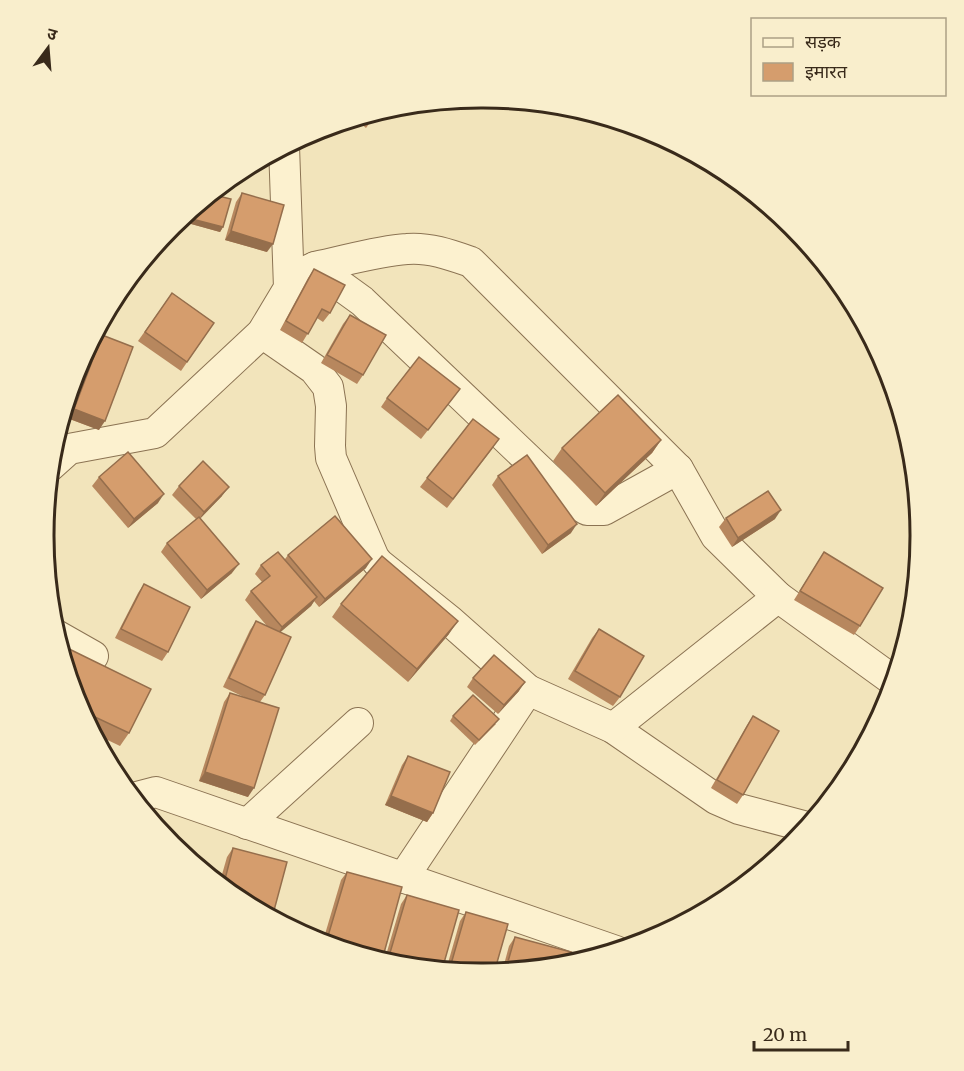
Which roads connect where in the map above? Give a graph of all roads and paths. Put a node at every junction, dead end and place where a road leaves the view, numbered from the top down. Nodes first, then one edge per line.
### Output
1 (284, 156) edge
2 (315, 267) junction
3 (289, 288) junction
4 (262, 333) junction
5 (61, 456) edge
6 (678, 469) junction
7 (778, 597) junction
8 (68, 642) edge
9 (93, 656) dead end
10 (886, 675) edge
11 (528, 690) junction
12 (358, 723) dead end
13 (613, 728) junction
14 (142, 796) edge
15 (248, 824) junction
16 (798, 825) edge
17 (403, 878) junction
18 (602, 946) edge

1 - 3 street
2 - 3 street
2 - 6 street
2 - 6 street
3 - 4 street
4 - 5 street
4 - 11 street
6 - 7 street
7 - 10 street
7 - 13 street
8 - 9 street
11 - 13 street
11 - 17 street
12 - 15 street
13 - 16 street
14 - 15 street
15 - 17 street
17 - 18 street

